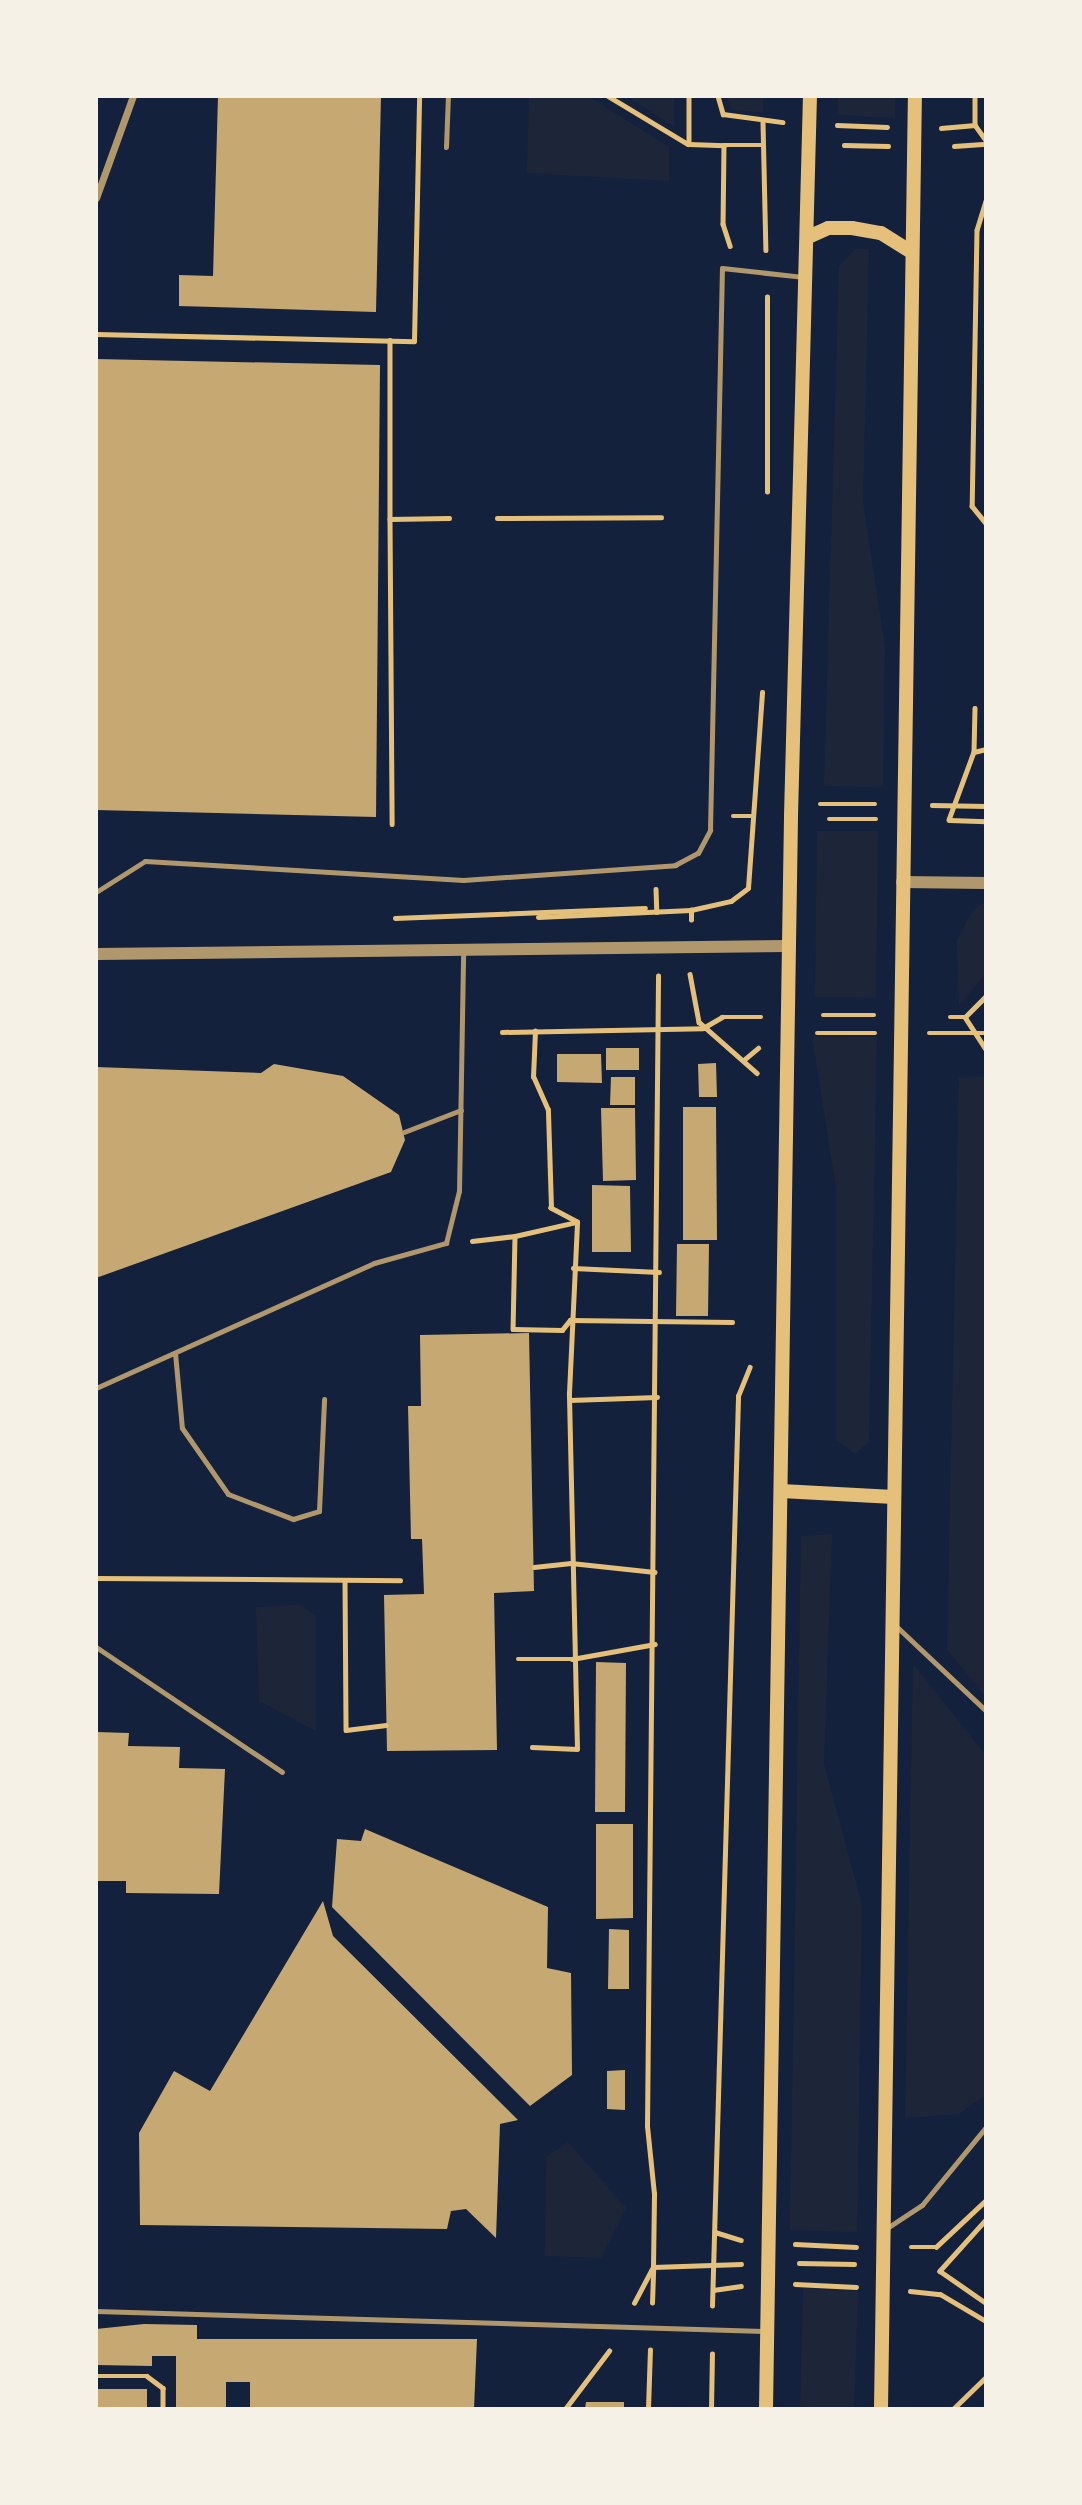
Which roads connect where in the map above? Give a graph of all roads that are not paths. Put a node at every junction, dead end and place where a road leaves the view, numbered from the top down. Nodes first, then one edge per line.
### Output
1 (133, 96) edge
2 (448, 96) edge
3 (810, 96) edge
4 (915, 96) edge
5 (446, 147) dead end
6 (96, 198) edge
7 (808, 237) junction
8 (911, 252) junction
9 (808, 278) junction
10 (902, 882) junction
11 (986, 883) edge
12 (96, 892) edge
13 (790, 946) junction
14 (463, 950) junction
15 (96, 954) edge
16 (461, 1110) junction
17 (404, 1132) dead end
18 (175, 1353) junction
19 (96, 1388) edge
20 (324, 1399) dead end
21 (781, 1491) junction
22 (894, 1497) junction
23 (891, 1622) junction
24 (96, 1647) edge
25 (986, 1711) edge
26 (282, 1772) dead end
27 (986, 2127) edge
28 (882, 2231) junction
29 (96, 2311) edge
30 (765, 2331) junction
31 (766, 2409) edge
32 (881, 2409) edge

1 - 6 street
2 - 5 lane
3 - 7 main road
4 - 8 main road
7 - 8 main road
7 - 9 main road
8 - 10 main road
9 - 12 lane
9 - 13 main road
10 - 11 street
10 - 22 main road
13 - 14 street
13 - 21 main road
14 - 15 street
14 - 16 lane
16 - 17 lane
16 - 18 lane
18 - 19 lane
18 - 20 lane
21 - 22 main road
21 - 30 main road
22 - 23 main road
23 - 25 lane
23 - 28 main road
24 - 26 lane
27 - 28 lane
28 - 32 main road
29 - 30 lane
30 - 31 main road

